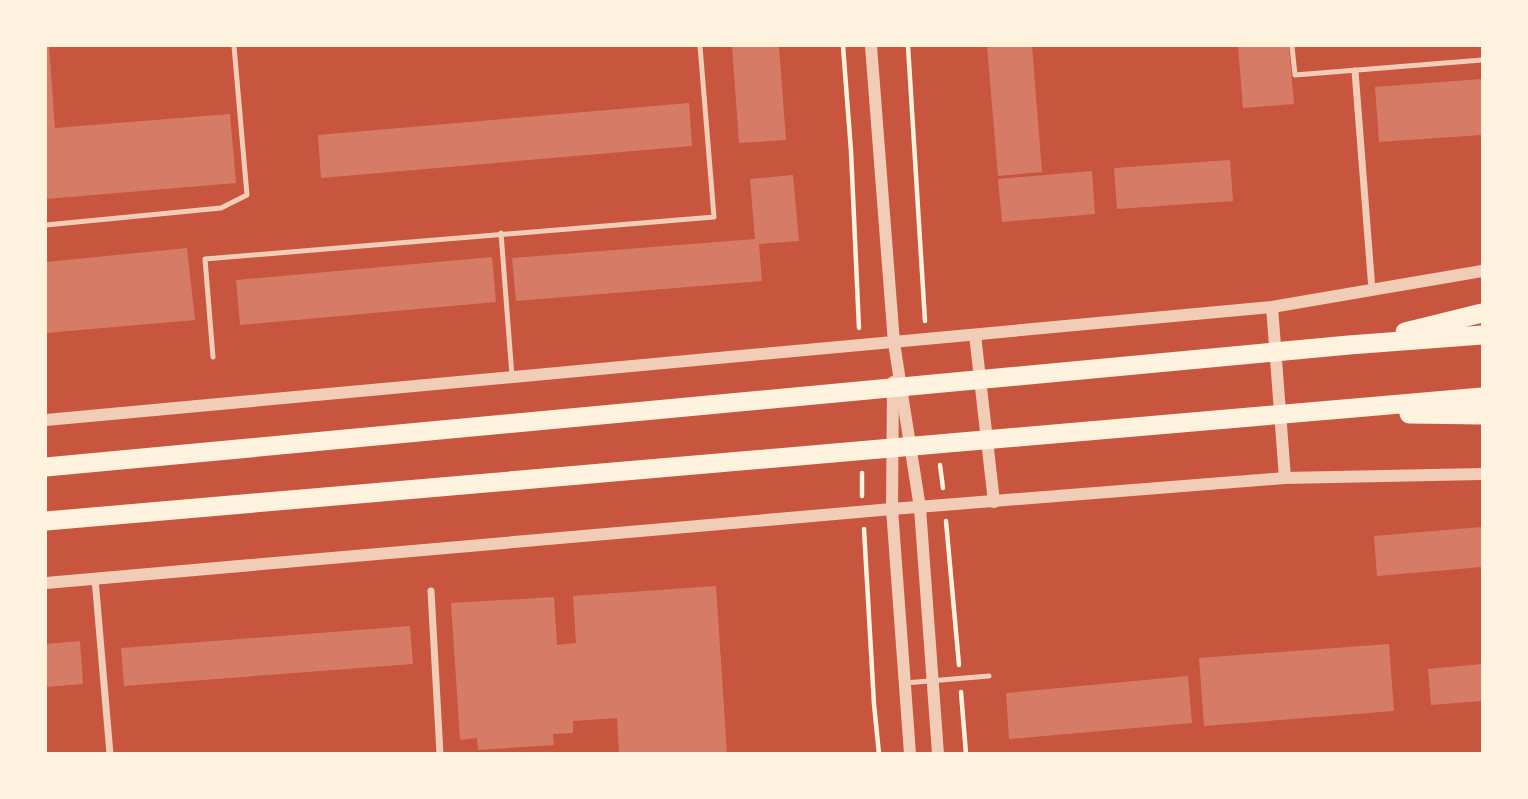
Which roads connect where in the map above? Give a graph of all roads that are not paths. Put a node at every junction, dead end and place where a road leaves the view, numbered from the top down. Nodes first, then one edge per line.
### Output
1 (234, 46) edge
2 (700, 46) edge
3 (871, 46) edge
4 (1292, 46) edge
5 (1482, 60) edge
6 (1355, 71) junction
7 (46, 225) edge
8 (501, 233) junction
9 (1482, 271) edge
10 (1372, 290) junction
11 (1272, 307) junction
12 (1482, 313) edge
13 (975, 335) junction
14 (1482, 335) edge
15 (894, 343) junction
16 (1349, 345) junction
17 (213, 357) dead end
18 (513, 378) junction
19 (1482, 397) edge
20 (1307, 412) junction
21 (1482, 415) edge
22 (46, 420) edge
23 (46, 467) edge
24 (1482, 474) edge
25 (1286, 478) junction
26 (994, 502) junction
27 (920, 508) junction
28 (892, 509) junction
29 (46, 521) edge
30 (95, 579) junction
31 (46, 583) edge
32 (431, 591) dead end
33 (989, 676) dead end
34 (933, 681) junction
35 (905, 684) junction
36 (110, 754) edge
37 (440, 754) edge
38 (910, 754) edge
39 (939, 754) edge

1 - 7 lane
2 - 8 lane
3 - 15 street
4 - 6 lane
5 - 6 lane
6 - 10 street
8 - 17 lane
8 - 18 lane
9 - 10 street
10 - 11 street
11 - 13 street
11 - 25 street
12 - 16 highway
13 - 15 street
13 - 26 street
14 - 16 highway
15 - 18 street
15 - 27 street
15 - 28 street
16 - 23 highway
18 - 22 street
19 - 20 highway
20 - 21 highway
20 - 29 highway
24 - 25 street
25 - 26 street
26 - 27 street
27 - 28 street
27 - 34 street
28 - 30 street
28 - 35 street
30 - 31 street
30 - 36 street
32 - 37 street
33 - 34 lane
34 - 35 lane
34 - 39 street
35 - 38 street

